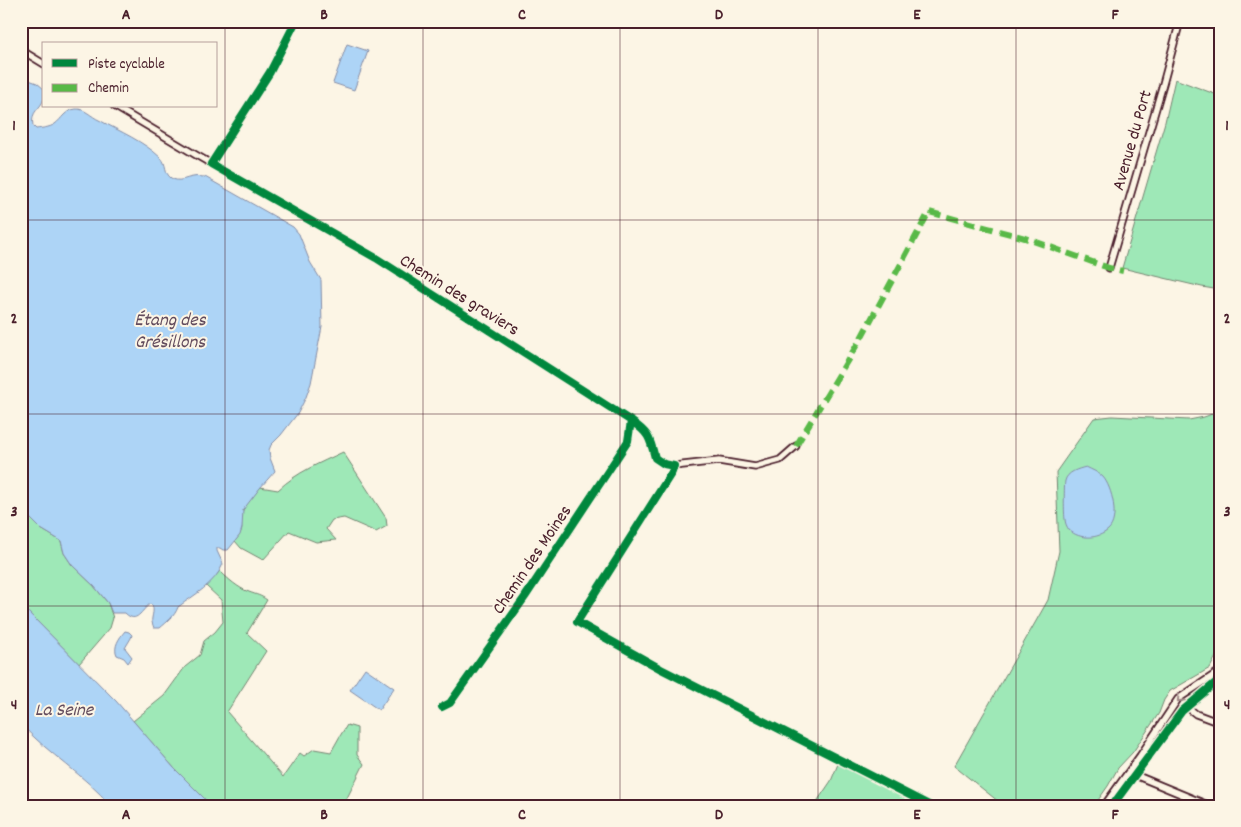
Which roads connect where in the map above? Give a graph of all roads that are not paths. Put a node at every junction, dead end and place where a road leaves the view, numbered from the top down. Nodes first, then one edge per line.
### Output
1 (296, 21) edge
2 (1180, 21) edge
3 (21, 50) edge
4 (42, 63) edge
5 (117, 108) edge
6 (211, 164) junction
7 (1109, 268) dead end
8 (632, 420) junction
9 (796, 446) dead end
10 (1220, 671) edge
11 (1220, 679) edge
12 (1187, 706) junction
13 (442, 707) dead end
14 (1220, 723) edge
15 (1135, 775) junction
16 (1104, 806) edge
17 (1112, 806) edge
18 (1210, 806) edge

1 - 6 street
2 - 7 street, Avenue du Port
3 - 4 street
5 - 6 street, Chemin des graviers
6 - 8 street, Chemin des graviers
8 - 9 street, Chemin des graviers
8 - 13 street, Chemin des Moines
10 -> 16 street
11 - 12 street
12 - 14 street
12 - 15 street
15 - 17 street
15 - 18 street

